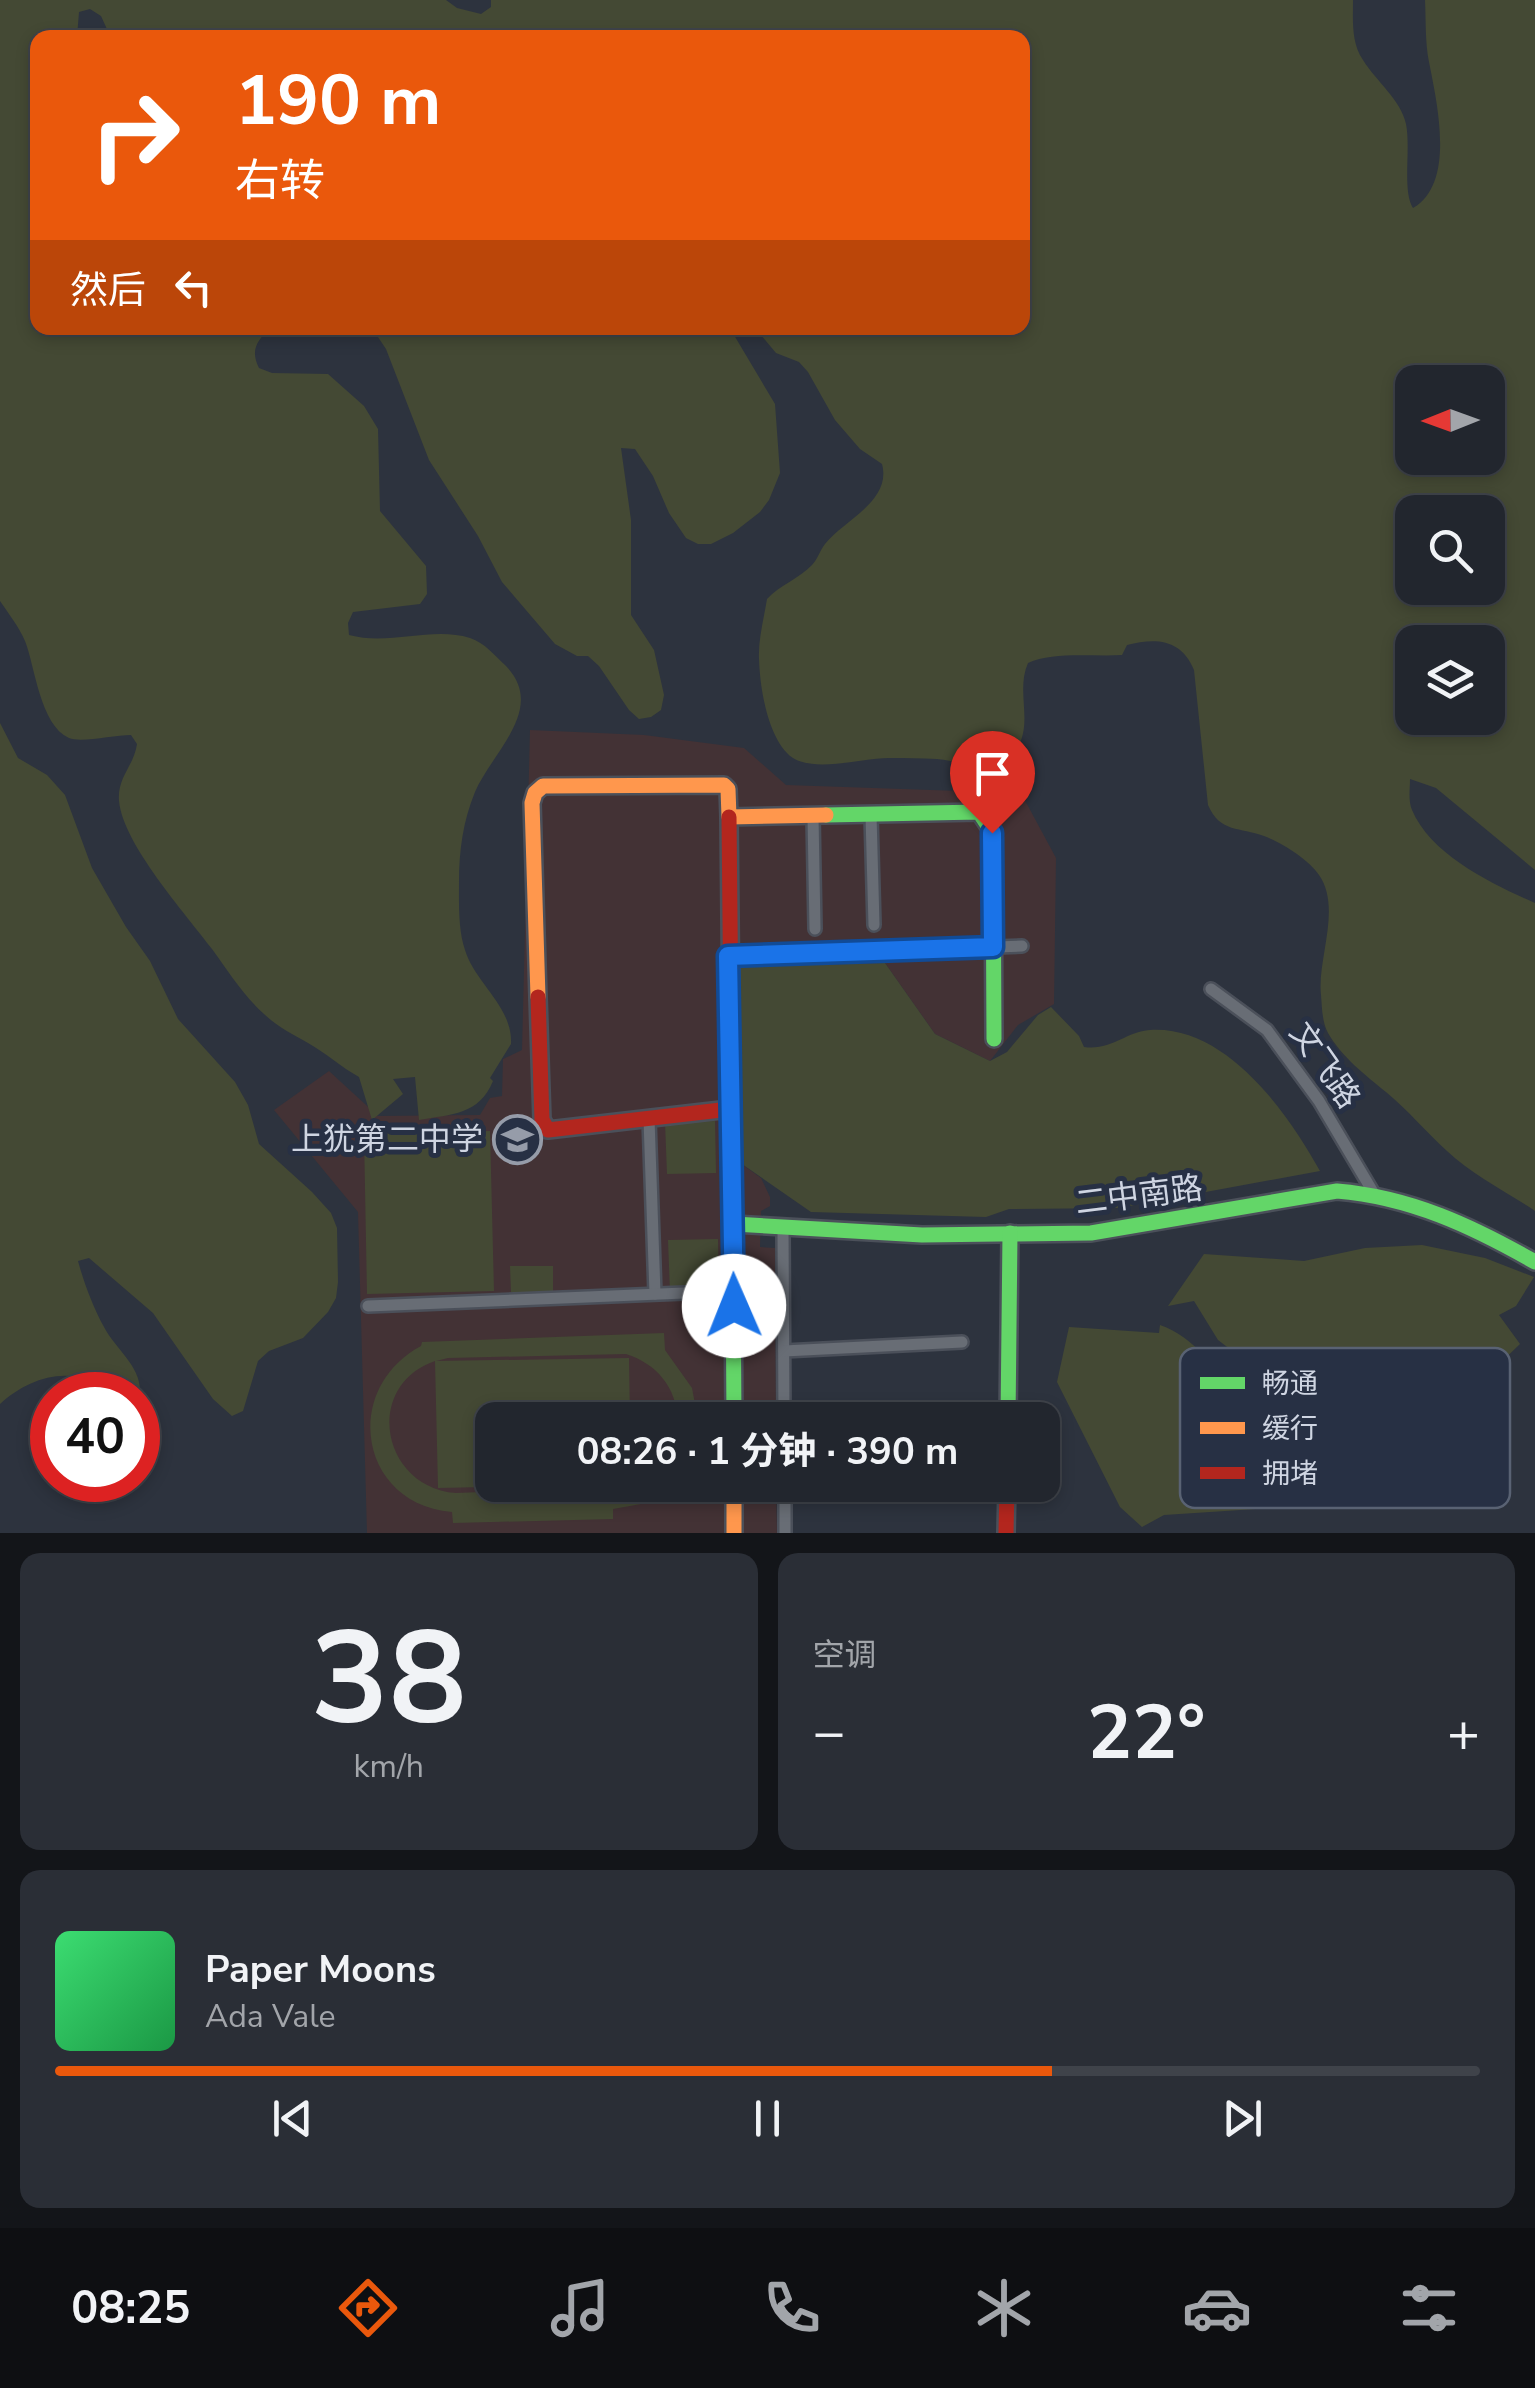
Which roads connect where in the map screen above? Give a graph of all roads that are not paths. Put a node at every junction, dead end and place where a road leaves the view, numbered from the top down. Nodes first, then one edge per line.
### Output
1 (871, 815) junction
2 (813, 816) junction
3 (729, 817) junction
4 (874, 925) dead end
5 (816, 929) dead end
6 (1022, 946) dead end
7 (993, 947) junction
8 (728, 956) junction
9 (1211, 989) dead end
10 (994, 1039) dead end
11 (732, 1118) junction
12 (649, 1119) junction
13 (1373, 1192) junction
14 (734, 1224) junction
15 (783, 1228) junction
16 (1010, 1233) junction
17 (1535, 1262) edge
18 (733, 1291) junction
19 (655, 1294) junction
20 (368, 1306) dead end
21 (962, 1342) dead end
22 (784, 1351) junction
23 (734, 1402) edge
24 (784, 1402) edge
25 (1008, 1402) edge
26 (734, 1502) edge
27 (785, 1502) edge
28 (1007, 1502) edge
29 (734, 1533) edge
30 (785, 1533) edge
31 (1006, 1533) edge

1 - 2 street
1 - 4 street
1 - 7 street
2 - 3 street
2 - 5 street
3 - 8 street
3 - 12 street
6 - 7 street
7 - 8 street
7 - 10 street
8 - 11 street
9 - 13 street, 文飞路
11 - 12 street
11 - 14 street
12 - 19 street
13 - 16 street, 二中南路
13 - 17 street, 二中南路
14 - 15 street, 二中南路
14 - 18 street
15 - 16 street, 二中南路
15 - 22 street
16 - 25 street
18 - 19 street
18 - 23 street
19 - 20 street
21 - 22 street
22 - 24 street
26 - 29 street
27 - 30 street
28 - 31 street

